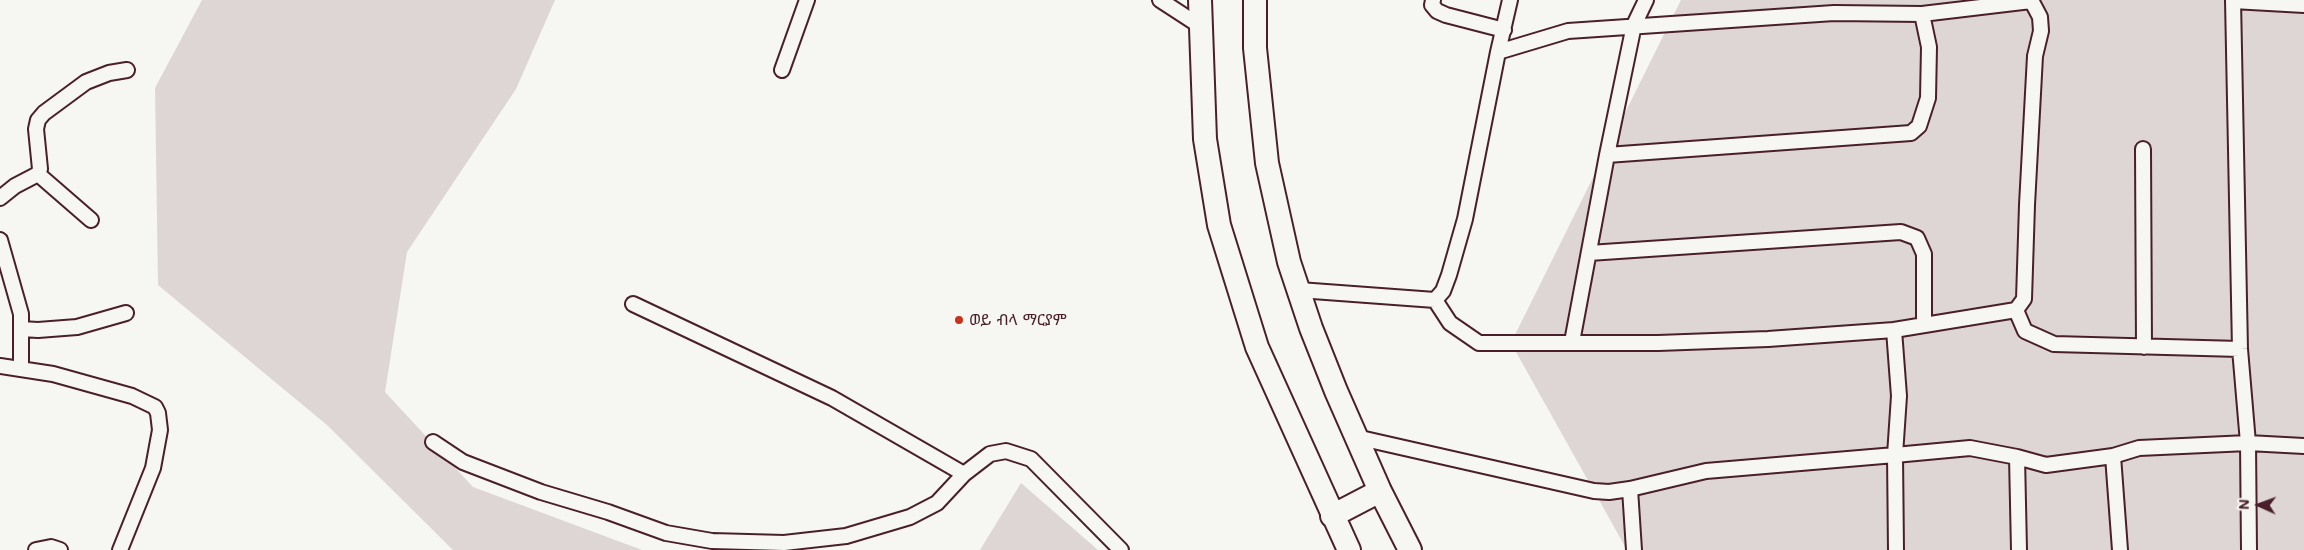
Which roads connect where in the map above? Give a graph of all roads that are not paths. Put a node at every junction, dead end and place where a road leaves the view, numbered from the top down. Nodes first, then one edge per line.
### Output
1 (807, 0) edge
2 (1160, 0) edge
3 (1200, 0) edge
4 (1255, 0) edge
5 (1432, 0) edge
6 (1510, 0) edge
7 (1646, 0) edge
8 (2031, 0) edge
9 (2233, 0) edge
10 (2304, 4) edge
11 (1922, 14) junction
12 (1200, 26) junction
13 (1634, 26) junction
14 (1504, 30) junction
15 (1498, 52) junction
16 (127, 70) dead end
17 (782, 70) dead end
18 (2143, 149) dead end
19 (1607, 154) junction
20 (38, 174) junction
21 (0, 198) edge
22 (91, 220) dead end
23 (0, 240) edge
24 (1589, 253) junction
25 (1299, 290) junction
26 (1435, 300) junction
27 (633, 304) dead end
28 (2016, 310) junction
29 (126, 313) dead end
30 (1924, 325) junction
31 (21, 329) junction
32 (1894, 330) junction
33 (1572, 342) junction
34 (2144, 347) junction
35 (2240, 349) junction
36 (0, 366) edge
37 (21, 369) junction
38 (1356, 437) junction
39 (433, 442) dead end
40 (2248, 443) junction
41 (2304, 446) edge
42 (1894, 455) junction
43 (2113, 456) junction
44 (2017, 457) junction
45 (964, 474) junction
46 (1630, 489) junction
47 (1380, 491) junction
48 (1332, 516) junction
49 (36, 550) edge
50 (60, 550) edge
51 (120, 550) edge
52 (1121, 550) edge
53 (1349, 550) edge
54 (1410, 550) edge
55 (1634, 550) edge
56 (1896, 550) edge
57 (2019, 550) edge
58 (2120, 550) edge
59 (2249, 550) edge

1 - 17 street
2 - 12 street
3 - 12 main road
4 - 25 main road
5 - 14 street
6 - 14 street
7 - 13 street
8 - 11 street
8 - 28 street
9 - 10 street
9 - 35 street
11 - 13 street
11 - 19 street
12 - 48 main road
13 - 15 street
13 - 19 street
14 - 15 street
15 - 26 street
16 - 20 street
18 - 34 street
19 - 24 street
20 - 21 street
20 - 22 street
23 - 31 street
24 - 30 street
24 - 33 street
25 - 26 street
25 - 38 main road
26 - 33 street
27 - 45 street
28 - 30 street
28 - 34 street
29 - 31 street
30 - 32 street
31 - 37 street
32 - 33 street
32 - 42 street
34 - 35 street
35 - 40 street
36 - 37 street
37 - 51 street
38 - 46 street
38 - 47 main road
39 - 45 street
40 - 41 street
40 - 43 street
40 - 59 street
42 - 44 street
42 - 46 street
42 - 56 street
43 - 44 street
43 - 58 street
44 - 57 street
45 - 52 street
46 - 55 street
47 - 48 main road
47 - 54 main road
48 - 53 main road
49 - 50 street

